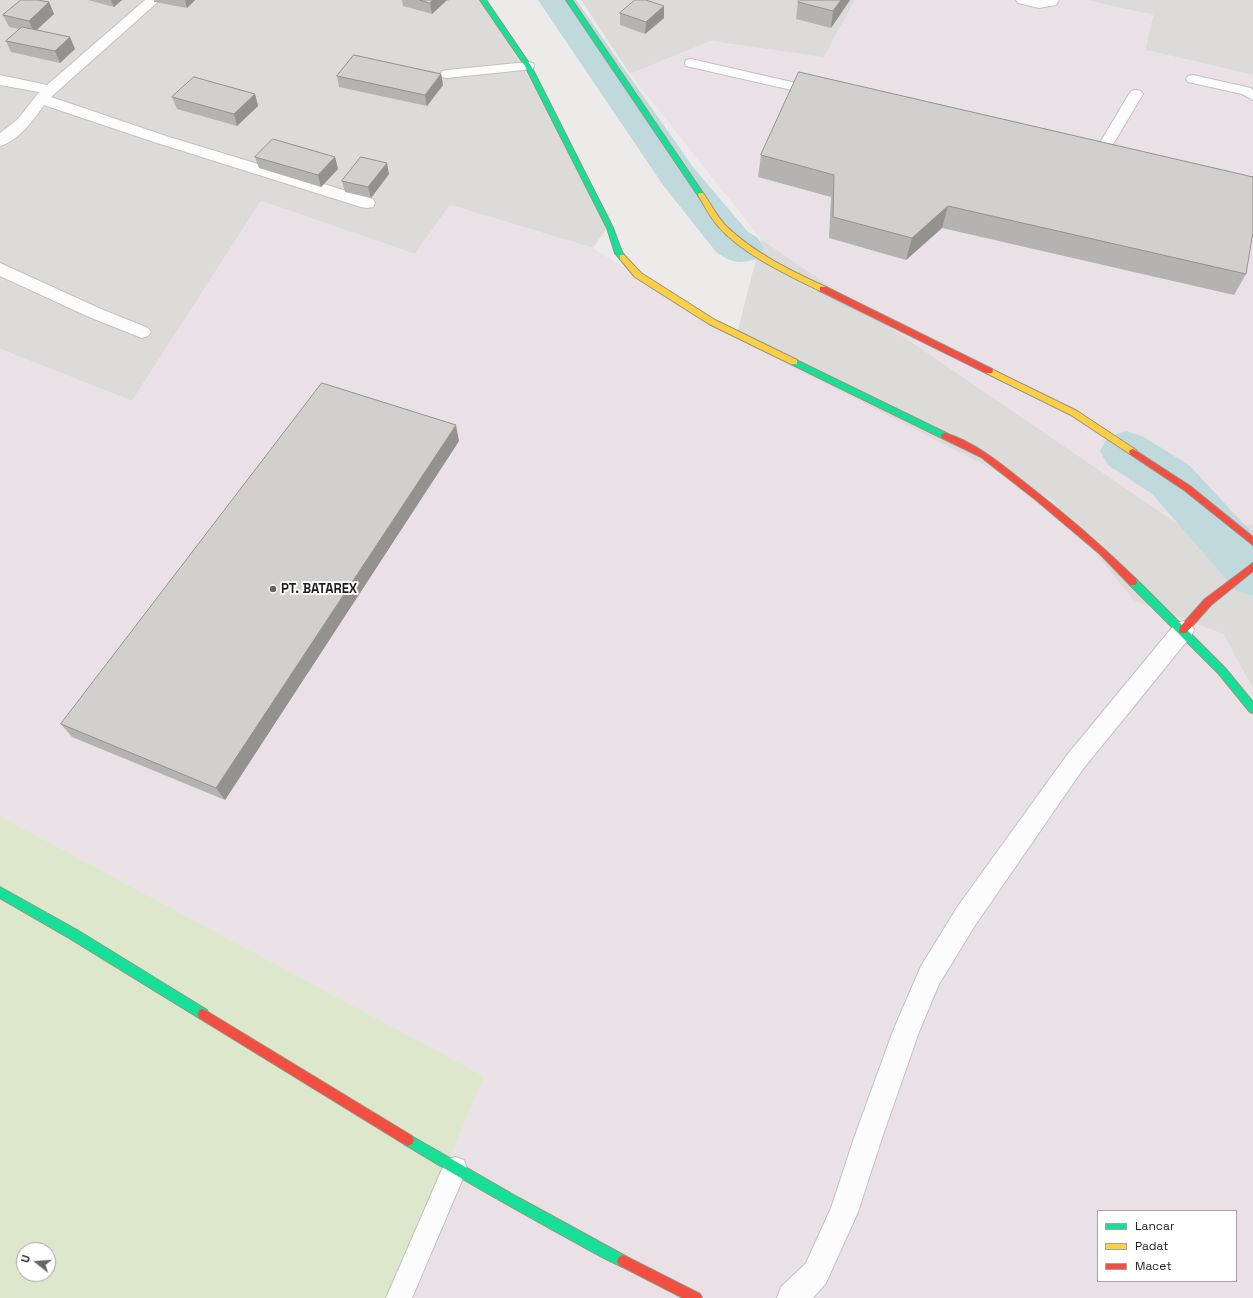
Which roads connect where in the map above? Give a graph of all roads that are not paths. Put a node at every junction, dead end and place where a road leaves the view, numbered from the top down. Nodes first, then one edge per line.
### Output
1 (153, 0) edge
2 (483, 0) edge
3 (569, 0) edge
4 (1023, 0) edge
5 (1052, 0) edge
6 (691, 63) dead end
7 (528, 66) junction
8 (447, 74) dead end
9 (1193, 79) dead end
10 (0, 80) edge
11 (830, 94) edge
12 (1136, 94) dead end
13 (46, 95) junction
14 (1253, 96) edge
15 (0, 141) edge
16 (1083, 152) edge
17 (1099, 156) junction
18 (1114, 159) edge
19 (367, 203) edge
20 (0, 268) edge
21 (142, 332) dead end
22 (1253, 542) edge
23 (1253, 566) edge
24 (1183, 630) junction
25 (1253, 710) edge
26 (0, 892) edge
27 (455, 1168) junction
28 (399, 1298) edge
29 (696, 1298) edge
30 (792, 1298) edge

1 - 13 street
2 - 7 street
3 - 22 street
4 - 5 street
6 - 11 lane
7 - 8 lane
7 - 24 street
9 - 14 lane
10 - 13 street
12 - 17 lane
13 - 15 street
13 - 19 street
16 - 17 lane
17 - 18 lane
20 - 21 street
23 - 24 street
24 - 25 street
24 - 30 street
26 - 27 street
27 - 28 lane
27 - 29 street

